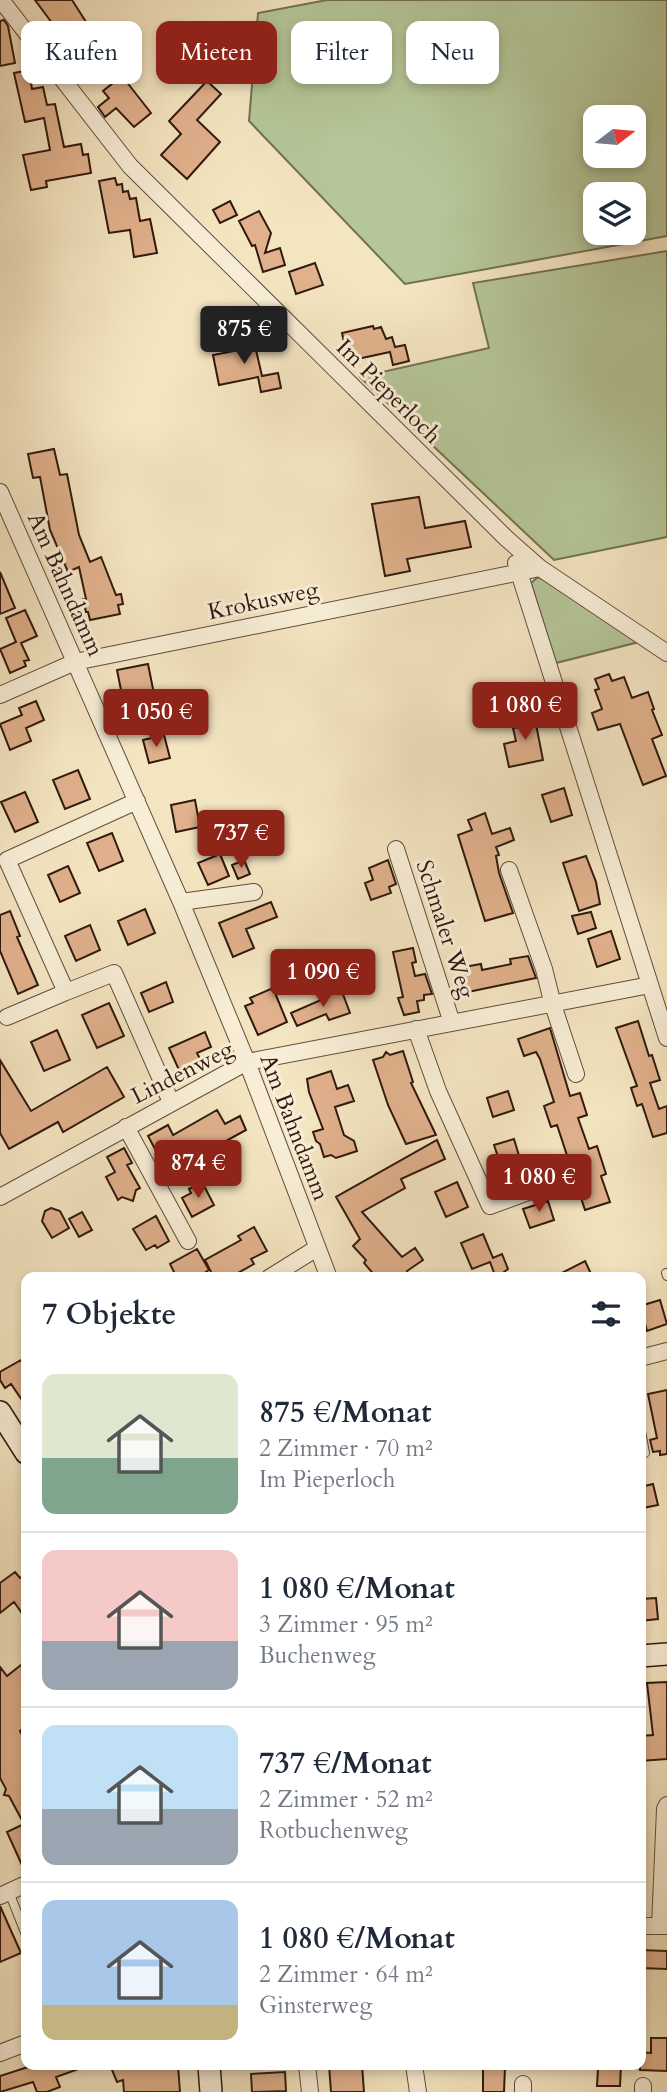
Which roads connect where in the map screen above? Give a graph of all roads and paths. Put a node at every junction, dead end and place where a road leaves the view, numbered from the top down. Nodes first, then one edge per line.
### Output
1 (1, 0) edge
2 (0, 492) edge
3 (507, 539) junction
4 (540, 568) junction
5 (519, 571) junction
6 (667, 653) edge
7 (75, 662) junction
8 (0, 695) edge
9 (137, 801) junction
10 (396, 849) dead end
11 (509, 870) dead end
12 (254, 892) dead end
13 (181, 902) junction
14 (650, 985) junction
15 (66, 992) junction
16 (553, 1005) junction
17 (7, 1017) dead end
18 (452, 1023) junction
19 (416, 1029) junction
20 (667, 1038) edge
21 (247, 1062) junction
22 (576, 1074) dead end
23 (171, 1102) junction
24 (126, 1127) junction
25 (547, 1185) dead end
26 (0, 1197) edge
27 (188, 1241) dead end
28 (317, 1248) junction
29 (279, 1272) edge
30 (327, 1272) edge
31 (667, 1350) edge
32 (646, 1356) edge
33 (0, 1412) edge
34 (21, 1445) edge
35 (667, 1654) edge
36 (646, 1656) edge
37 (667, 1805) edge
38 (21, 1886) edge
39 (4, 1894) edge
40 (21, 1926) edge
41 (646, 1926) edge
42 (664, 1926) edge
43 (21, 2045) edge
44 (0, 2053) edge
45 (209, 2070) edge
46 (308, 2070) edge
47 (415, 2070) edge
48 (211, 2092) edge
49 (310, 2092) edge
50 (418, 2092) edge

1 - 3 street, Im Pieperloch
2 - 7 street, Am Bahndamm
3 - 4 street, Im Pieperloch
3 - 5 street
4 - 5 street, Krokusweg
4 - 6 street, Im Pieperloch
5 - 7 street, Krokusweg
5 - 14 street
7 - 8 street, Krokusweg
7 - 9 street, Am Bahndamm
9 - 13 street, Am Bahndamm
9 - 15 street
10 - 18 street, Schmaler Weg
11 - 16 street
12 - 13 street
13 - 21 street, Am Bahndamm
14 - 16 street, Lindenweg
14 - 20 street
15 - 17 street
15 - 23 street
16 - 18 street, Lindenweg
16 - 22 street
18 - 19 street, Lindenweg
19 - 21 street, Lindenweg
19 - 25 street
21 - 23 street, Lindenweg
21 - 28 street, Am Bahndamm
23 - 24 street, Lindenweg
24 - 26 street, Lindenweg
24 - 27 street
28 - 29 street
28 - 30 street, Am Bahndamm
31 - 32 street
33 - 34 street
35 - 36 street
37 - 42 street
38 - 39 street
39 - 40 lane
41 - 42 street
43 - 44 street
45 - 48 street
46 - 49 street
47 - 50 street

